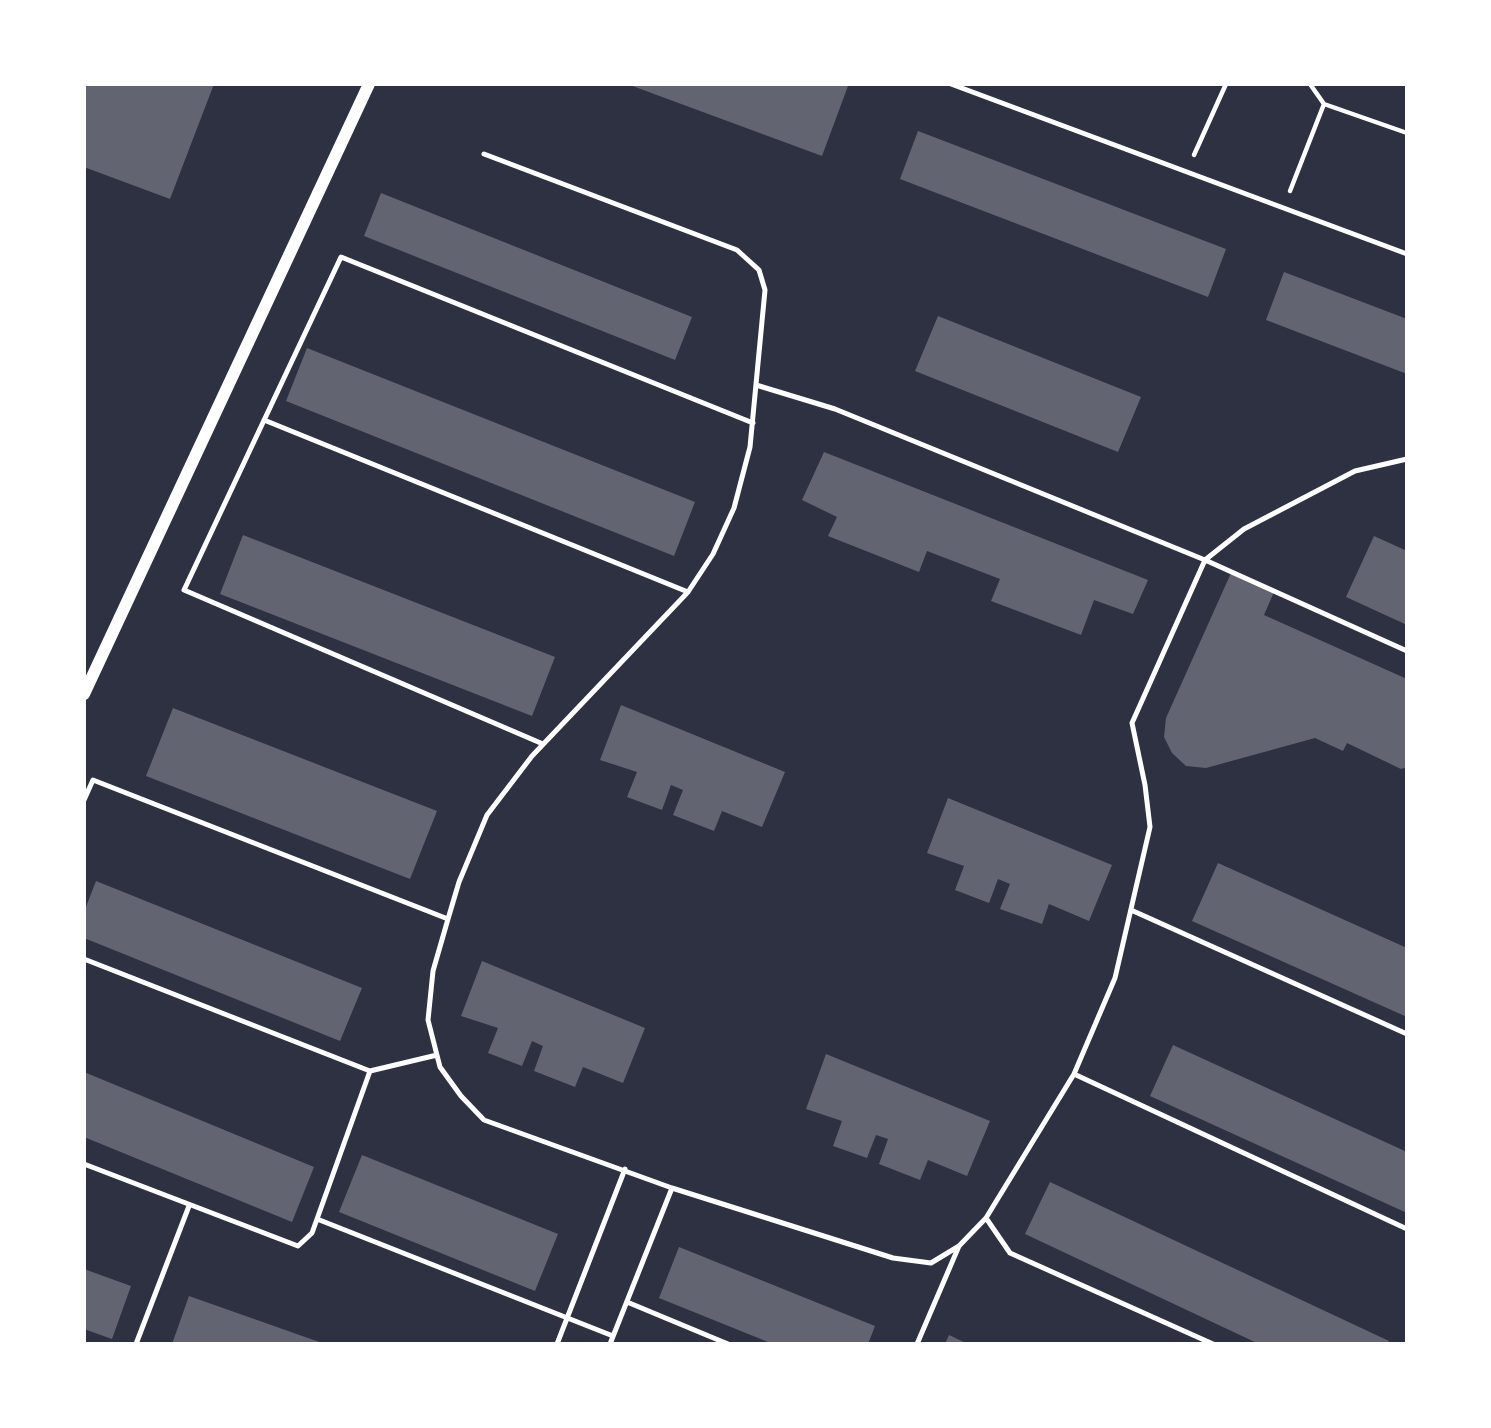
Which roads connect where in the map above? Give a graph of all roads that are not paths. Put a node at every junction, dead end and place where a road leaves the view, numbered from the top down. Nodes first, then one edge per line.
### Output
1 (369, 84) edge
2 (951, 84) edge
3 (484, 153) dead end
4 (1407, 254) edge
5 (756, 386) junction
6 (264, 420) junction
7 (753, 423) junction
8 (1407, 459) edge
9 (1205, 560) junction
10 (688, 592) junction
11 (1407, 651) edge
12 (84, 694) edge
13 (543, 744) junction
14 (84, 800) edge
15 (1131, 910) junction
16 (448, 919) junction
17 (84, 959) edge
18 (1407, 1034) edge
19 (437, 1055) junction
20 (370, 1070) junction
21 (1074, 1074) junction
22 (84, 1164) edge
23 (625, 1170) junction
24 (672, 1188) junction
25 (189, 1206) junction
26 (986, 1218) junction
27 (317, 1219) junction
28 (1407, 1229) edge
29 (959, 1246) junction
30 (627, 1302) junction
31 (567, 1318) junction
32 (613, 1336) junction
33 (136, 1344) edge
34 (557, 1344) edge
35 (610, 1344) edge
36 (728, 1344) edge
37 (917, 1344) edge
38 (1213, 1344) edge

1 - 12 street
2 - 4 lane
3 - 5 lane
5 - 7 lane
5 - 9 lane
6 - 7 lane
6 - 10 lane
6 - 13 lane
7 - 10 lane
8 - 9 lane
9 - 11 lane
9 - 15 lane
10 - 13 lane
13 - 16 lane
14 - 16 lane
15 - 18 lane
15 - 21 lane
16 - 19 lane
17 - 20 lane
19 - 20 lane
19 - 23 lane
20 - 27 lane
21 - 26 lane
21 - 28 lane
22 - 25 lane
23 - 24 lane
23 - 31 lane
24 - 29 lane
24 - 30 lane
25 - 27 lane
25 - 33 lane
26 - 29 lane
26 - 38 lane
27 - 31 lane
29 - 37 lane
30 - 32 lane
30 - 36 lane
31 - 32 lane
31 - 34 lane
32 - 35 lane

